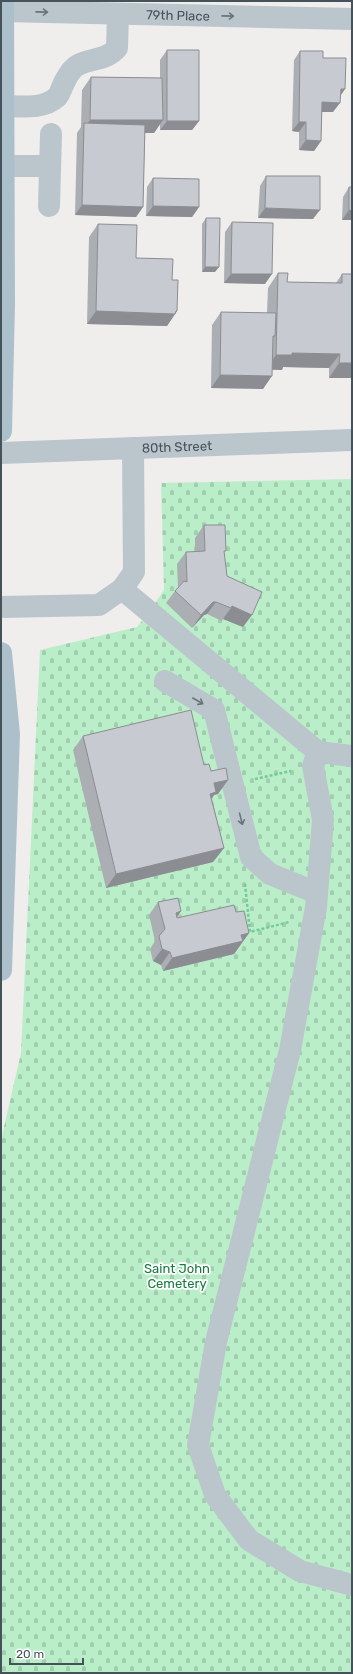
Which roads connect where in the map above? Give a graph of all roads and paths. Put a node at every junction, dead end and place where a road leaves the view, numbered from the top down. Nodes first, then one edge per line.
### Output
1 (3, 6) edge
2 (118, 14) junction
3 (352, 19) edge
4 (3, 106) junction
5 (51, 134) dead end
6 (3, 166) junction
7 (50, 166) junction
8 (49, 206) dead end
9 (1, 431) edge
10 (352, 440) edge
11 (133, 448) junction
12 (1, 452) edge
13 (122, 589) junction
14 (1, 607) edge
15 (1, 653) edge
16 (165, 682) dead end
17 (352, 756) edge
18 (315, 759) junction
19 (232, 784) junction
20 (317, 893) junction
21 (1, 970) edge
22 (352, 1585) edge

1 -> 2 street, 79th Place
1 - 4 main road
2 -> 3 street, 79th Place
2 - 4 street
4 - 6 main road
5 - 7 street
6 - 7 street
6 - 9 main road
7 - 8 street
10 - 11 street, 80th Street
11 - 12 street, 80th Street
11 - 13 street
13 - 14 street
13 - 18 street
15 - 21 main road
16 -> 19 street
17 - 18 street
18 - 19 path
18 - 20 street
19 -> 20 street
20 - 22 street

